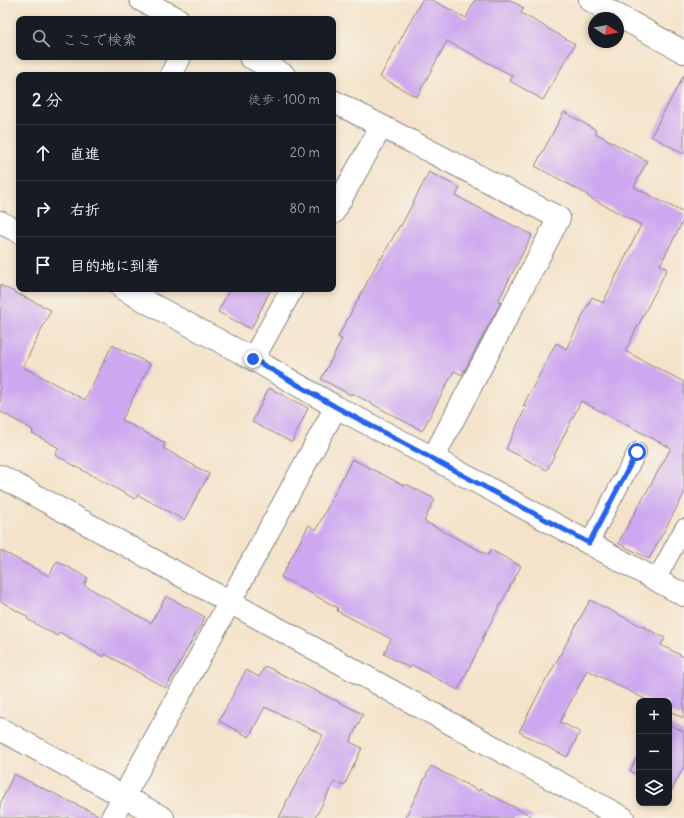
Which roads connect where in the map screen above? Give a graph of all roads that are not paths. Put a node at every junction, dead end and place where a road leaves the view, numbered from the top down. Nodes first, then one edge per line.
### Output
1 (140, 0) edge
2 (590, 0) edge
3 (172, 16) edge
4 (684, 52) edge
5 (178, 60) edge
6 (256, 60) edge
7 (172, 72) edge
8 (278, 72) edge
9 (336, 103) edge
10 (381, 127) junction
11 (336, 209) edge
12 (0, 222) edge
13 (16, 230) edge
14 (129, 292) edge
15 (290, 292) edge
16 (253, 359) junction
17 (336, 407) junction
18 (637, 452) dead end
19 (433, 458) junction
20 (0, 476) edge
21 (684, 528) edge
22 (589, 543) junction
23 (656, 580) junction
24 (684, 595) edge
25 (229, 602) junction
26 (0, 729) edge
27 (124, 796) junction
28 (112, 818) edge
29 (163, 818) edge
30 (623, 818) edge

1 - 3 street
2 - 4 street
5 - 7 street
6 - 8 street
9 - 10 street
10 - 11 street
10 - 19 street
12 - 13 street
14 - 16 street
15 - 16 street
16 - 17 street
17 - 19 street
17 - 25 street
18 - 22 lane
19 - 22 street
20 - 25 street
21 - 23 lane
22 - 23 street
23 - 24 street
25 - 27 street
25 - 30 street
26 - 27 street
27 - 28 street
27 - 29 street

